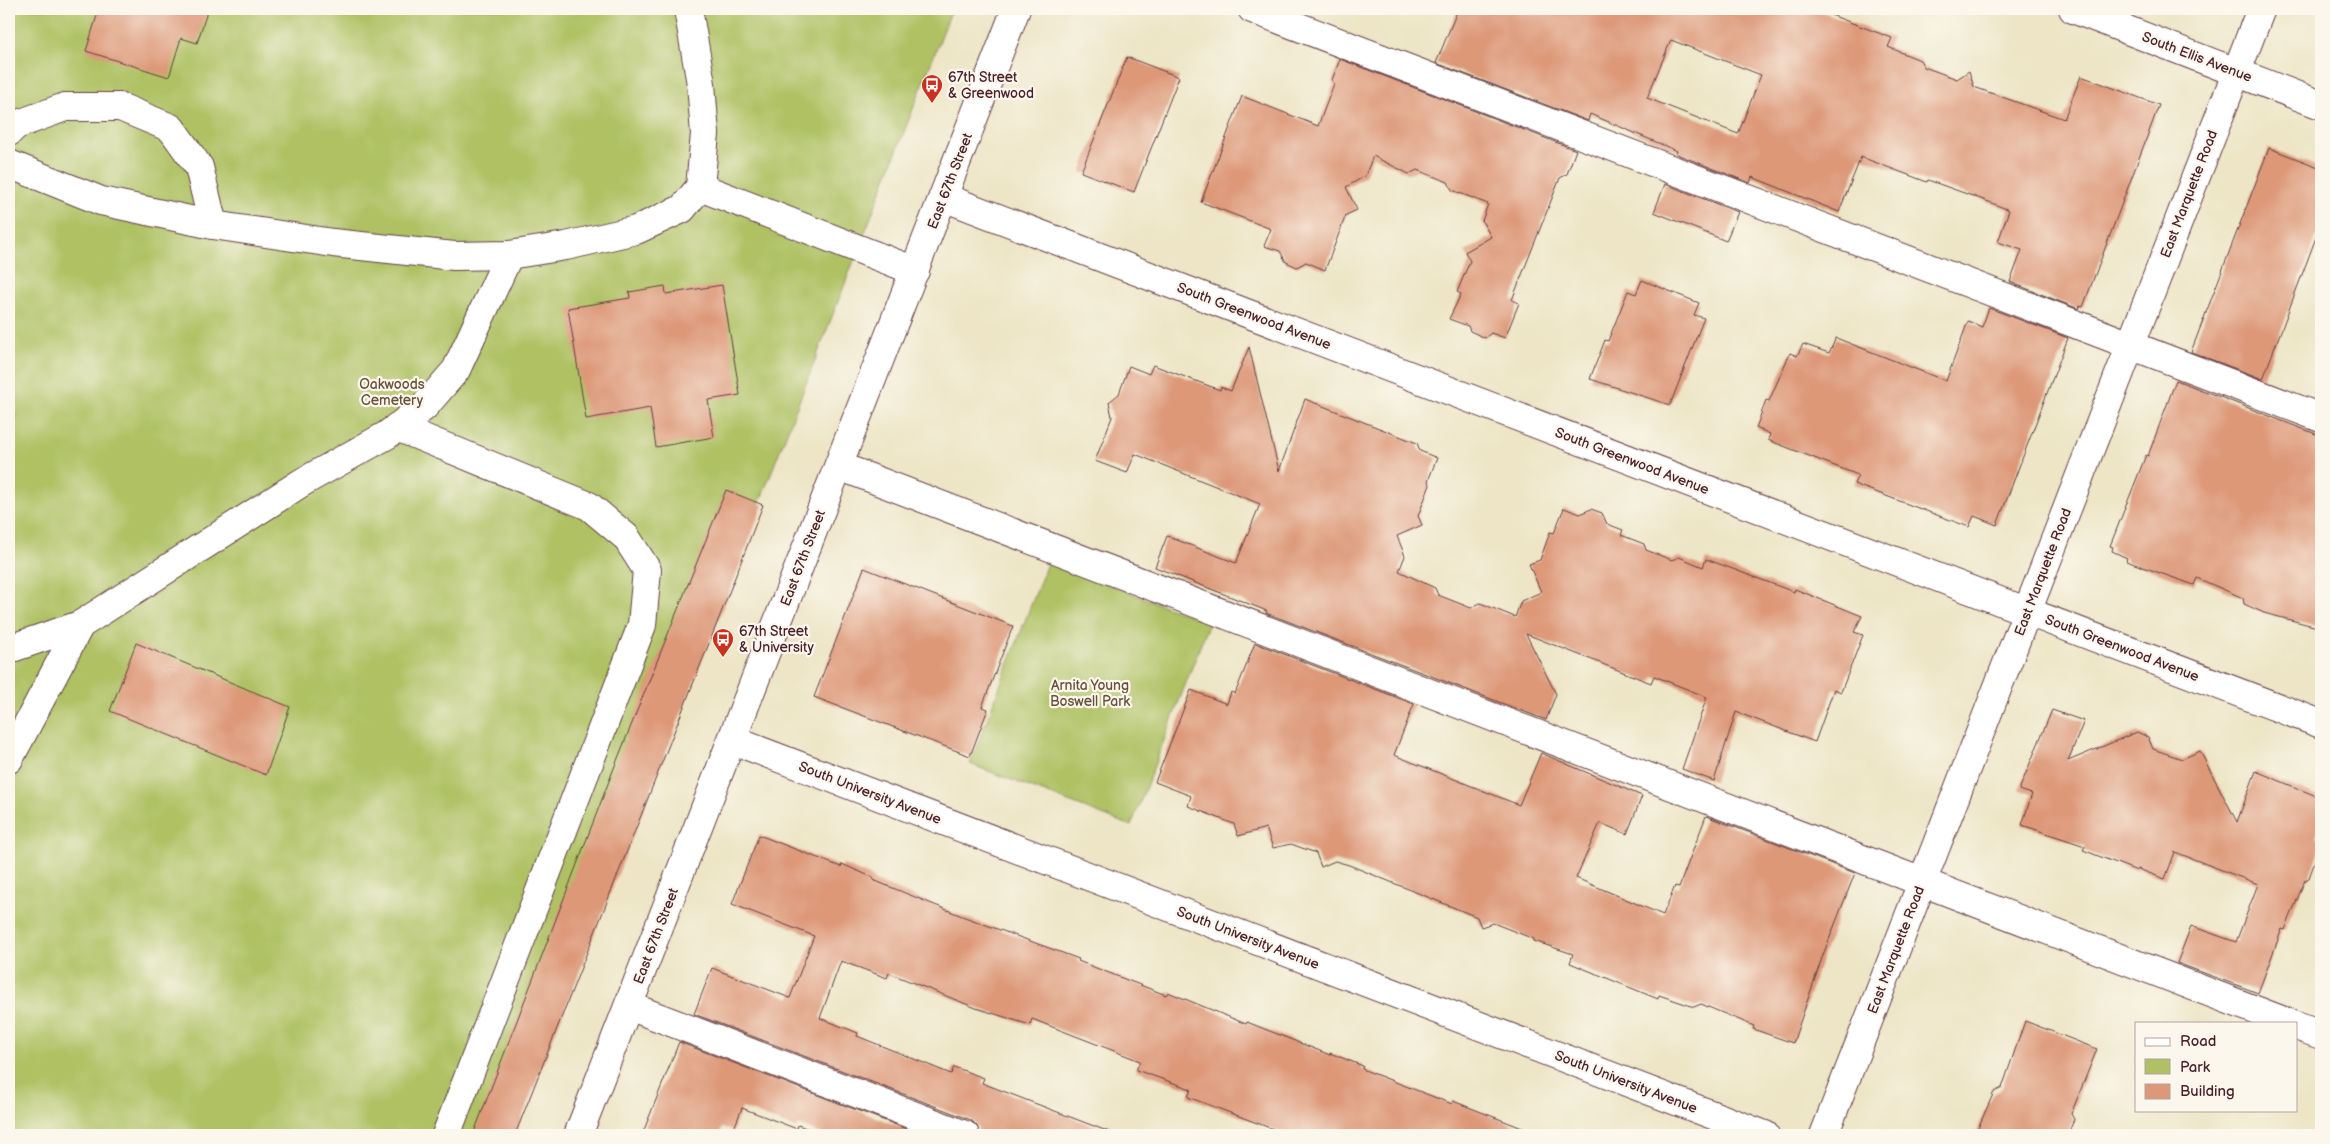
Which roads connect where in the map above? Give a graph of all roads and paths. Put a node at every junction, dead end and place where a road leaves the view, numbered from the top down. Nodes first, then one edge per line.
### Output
1 (688, 9) edge
2 (1016, 9) edge
3 (1252, 9) edge
4 (2072, 9) edge
5 (2261, 9) edge
6 (2236, 72) junction
7 (2321, 105) edge
8 (9, 132) edge
9 (9, 164) edge
10 (700, 187) junction
11 (943, 197) junction
12 (213, 225) junction
13 (509, 255) junction
14 (915, 270) junction
15 (2131, 345) junction
16 (2321, 418) edge
17 (397, 427) junction
18 (839, 466) junction
19 (2027, 612) junction
20 (80, 625) junction
21 (9, 649) edge
22 (2321, 724) edge
23 (732, 740) junction
24 (9, 759) edge
25 (1922, 883) junction
26 (629, 1006) junction
27 (2286, 1022) edge
28 (2298, 1027) edge
29 (2321, 1035) edge
30 (446, 1135) edge
31 (578, 1135) edge
32 (965, 1135) edge
33 (1765, 1135) edge
34 (1824, 1135) edge

1 - 10 street
2 - 11 street, East 67th Street
3 - 15 street
4 - 6 street, South Ellis Avenue
5 - 6 street, East Marquette Road
6 - 7 street, South Ellis Avenue
6 - 15 street, East Marquette Road
8 - 12 street
9 - 12 street
10 - 13 street
10 - 14 street
11 - 14 street, East 67th Street
11 - 19 street, South Greenwood Avenue
12 - 13 street
13 - 17 street
14 - 18 street, East 67th Street
15 - 16 street
15 - 19 street, East Marquette Road
17 - 20 street
17 - 30 street
18 - 23 street, East 67th Street
18 - 25 street
19 - 22 street, South Greenwood Avenue
19 - 25 street, East Marquette Road
20 - 21 street
20 - 24 street
23 - 26 street, East 67th Street
23 - 33 street, South University Avenue
25 - 27 street
25 - 34 street, East Marquette Road
26 - 31 street, East 67th Street
26 - 32 street
28 - 29 street

